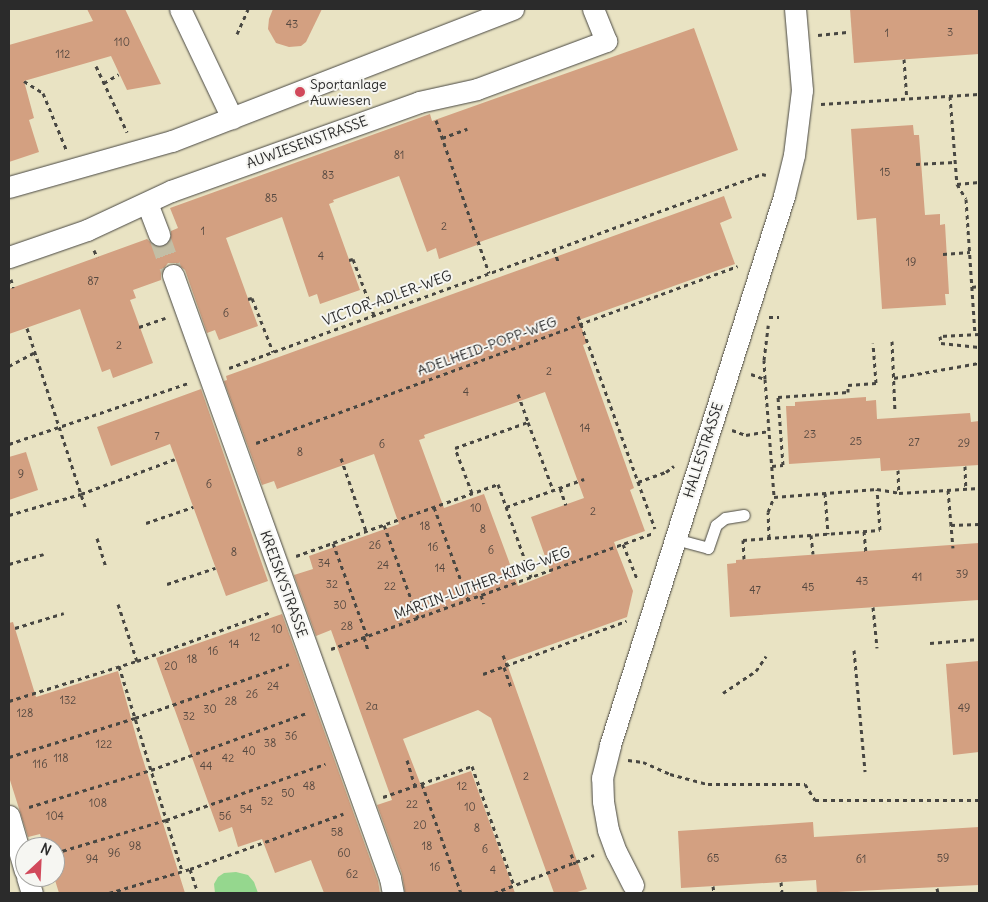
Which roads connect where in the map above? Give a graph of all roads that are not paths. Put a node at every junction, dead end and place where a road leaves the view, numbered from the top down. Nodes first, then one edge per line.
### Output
1 (180, 9) edge
2 (513, 9) edge
3 (593, 9) edge
4 (795, 9) edge
5 (232, 118) junction
6 (9, 187) edge
7 (147, 203) junction
8 (159, 235) tunnel mouth
9 (9, 257) edge
10 (173, 276) tunnel mouth
11 (744, 515) dead end
12 (664, 535) junction
13 (9, 816) edge
14 (15, 837) edge
15 (629, 889) edge
16 (393, 893) edge

1 - 5 street
2 - 5 street
3 - 7 street, AUWIESENSTRASSE
4 - 12 street, HALLESTRASSE
5 - 6 street
7 - 8 street
7 - 9 street, AUWIESENSTRASSE
10 - 16 street, KREISKYSTRASSE
11 - 12 lane
12 - 15 street, HALLESTRASSE
13 - 14 street

